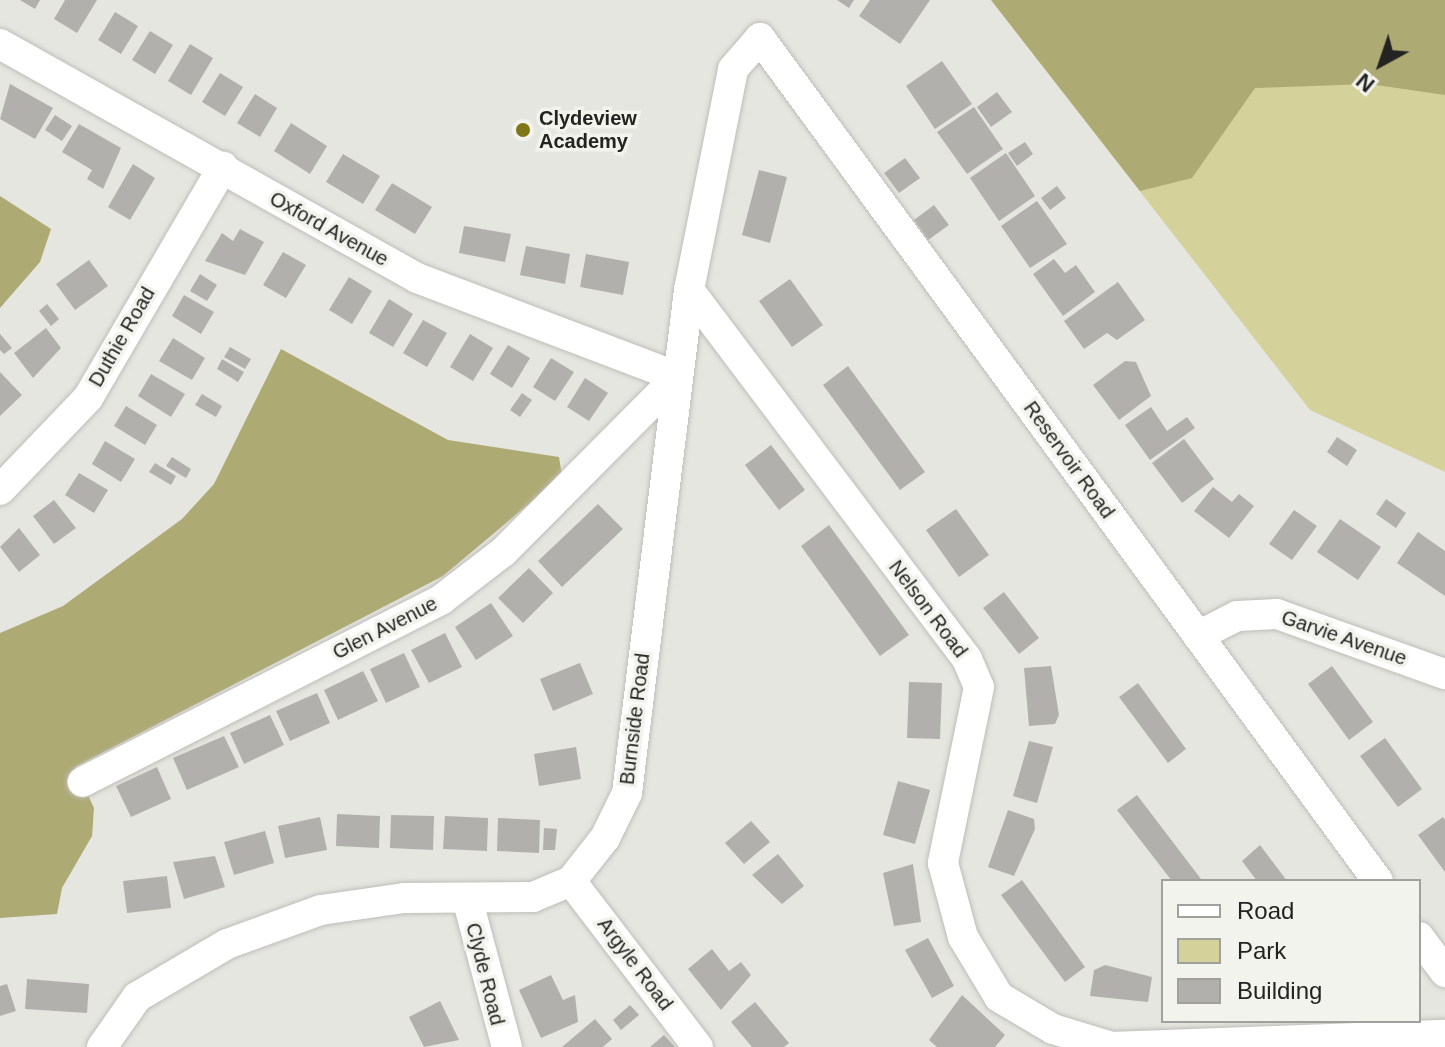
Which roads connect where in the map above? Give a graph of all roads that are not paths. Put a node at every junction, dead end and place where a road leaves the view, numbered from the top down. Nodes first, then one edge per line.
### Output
1 (760, 38) joint
2 (0, 44) edge
3 (223, 167) junction
4 (689, 290) junction
5 (677, 377) junction
6 (0, 490) edge
7 (1198, 636) junction
8 (1445, 674) edge
9 (83, 782) dead end
10 (1377, 879) edge
11 (571, 881) junction
12 (467, 898) junction
13 (1421, 940) edge
14 (1445, 972) edge
15 (1445, 1035) edge
16 (102, 1047) edge
17 (507, 1047) edge
18 (698, 1047) edge

1 - 4 street, Burnside Road
1 - 7 street, Reservoir Road
2 - 3 street, Oxford Avenue
3 - 5 street, Oxford Avenue
3 - 6 street, Duthie Road
4 - 5 street, Burnside Road
4 - 15 street, Nelson Road
5 - 9 street, Glen Avenue
5 - 11 street, Burnside Road
7 - 8 street, Garvie Avenue
7 - 10 street, Reservoir Road
11 - 12 street, Burnside Road
11 - 18 street, Argyle Road
12 - 16 street, Burnside Road
12 - 17 street, Clyde Road
13 - 14 street

